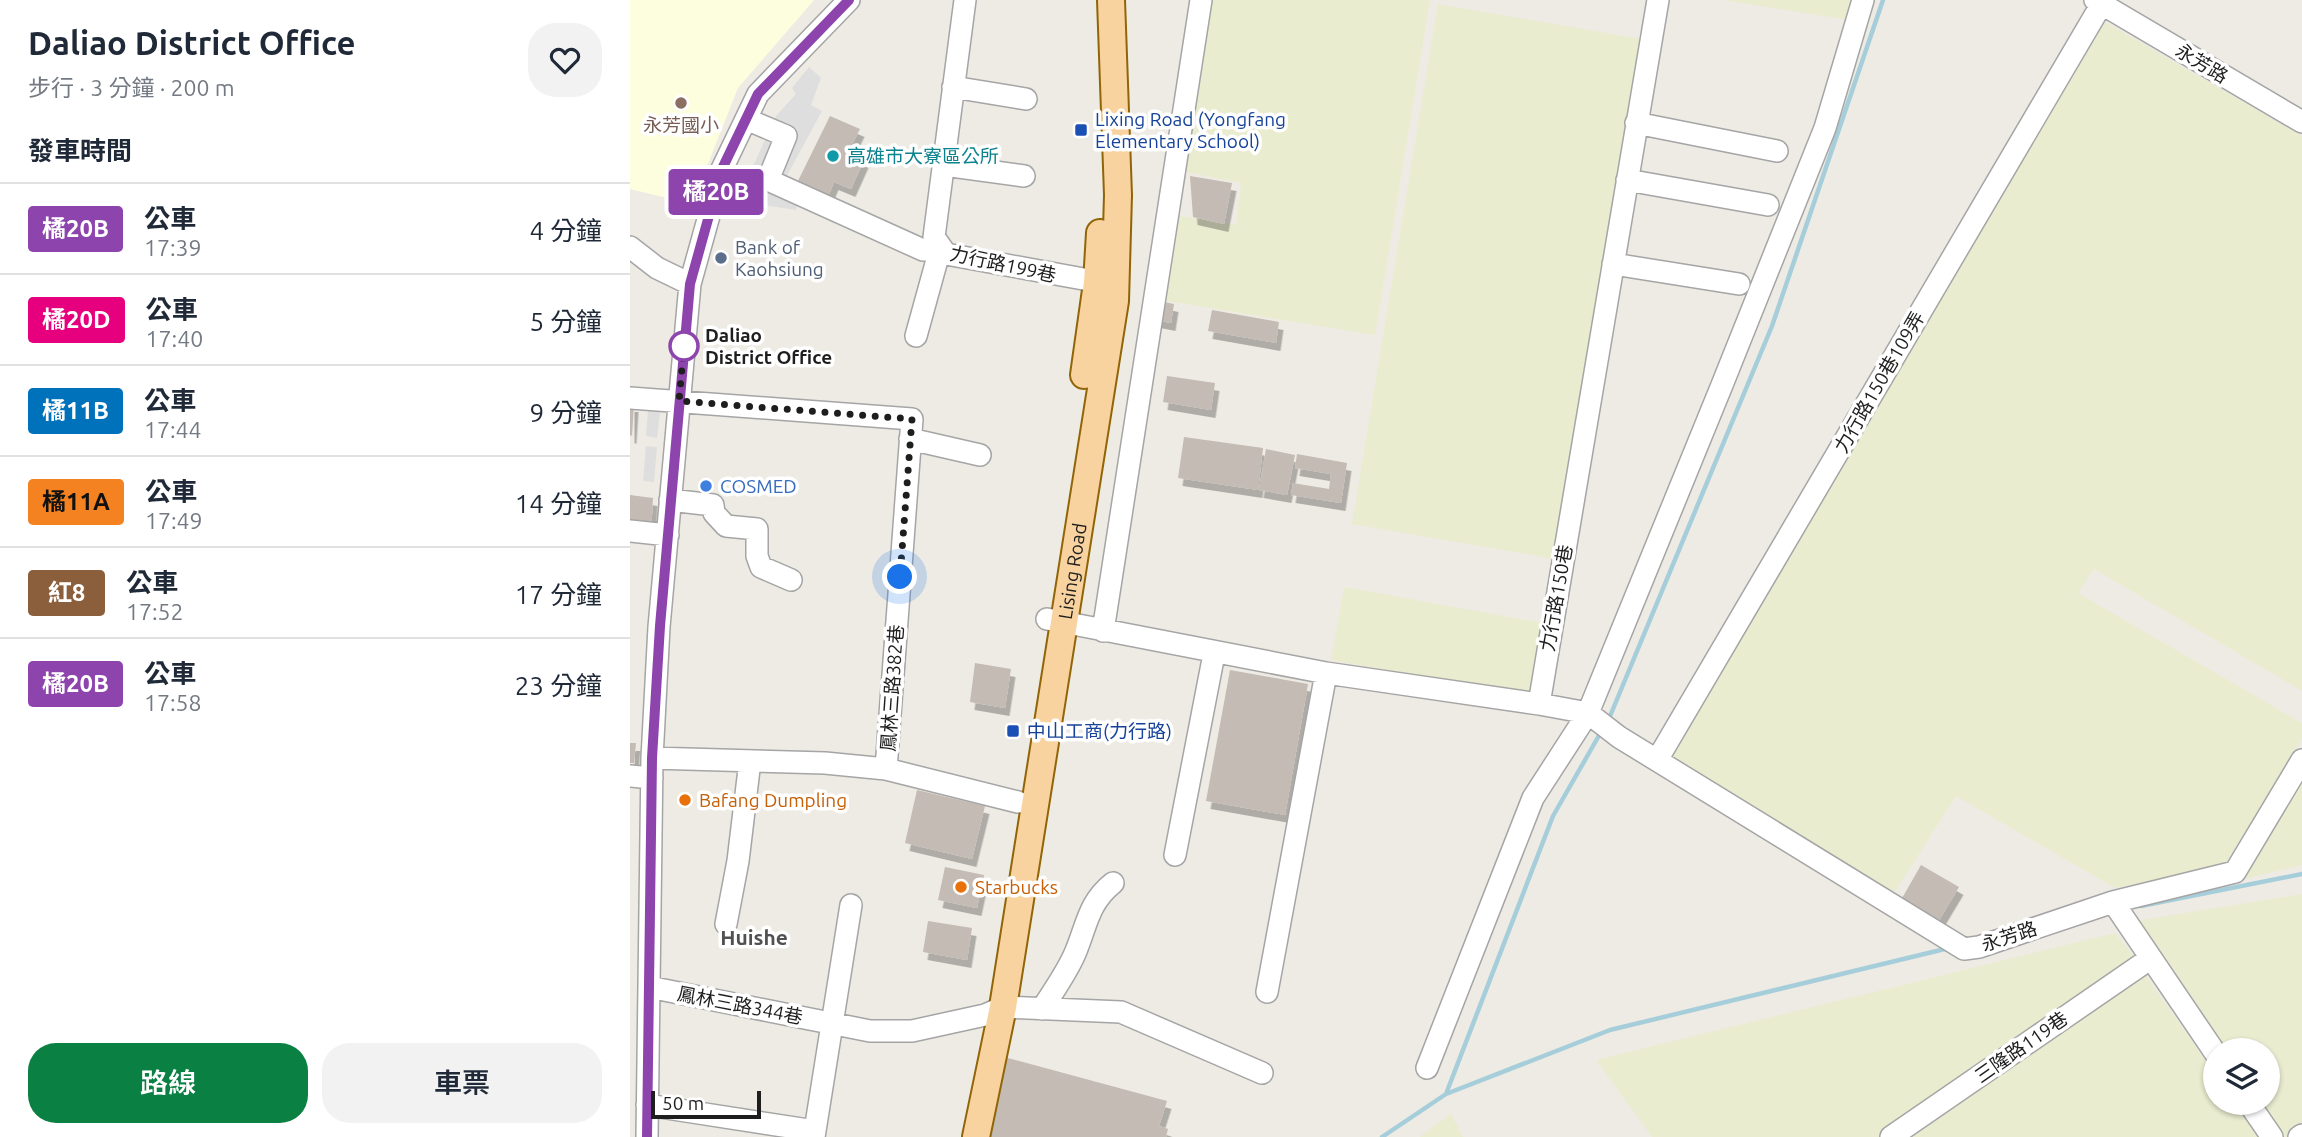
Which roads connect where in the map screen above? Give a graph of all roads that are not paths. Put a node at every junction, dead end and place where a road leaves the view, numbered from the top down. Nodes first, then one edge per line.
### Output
1 (849, 0) edge
2 (965, 0) edge
3 (1095, 0) edge
4 (1111, 0) edge
5 (1200, 0) edge
6 (1658, 0) edge
7 (1863, 0) edge
8 (2100, 1) edge
9 (954, 87) junction
10 (1026, 99) dead end
11 (746, 119) junction
12 (2302, 122) edge
13 (1636, 123) junction
14 (1777, 151) dead end
15 (944, 165) junction
16 (1024, 176) dead end
17 (1627, 180) junction
18 (1768, 205) dead end
19 (630, 247) edge
20 (940, 248) junction
21 (1613, 264) junction
22 (690, 284) junction
23 (1106, 284) junction
24 (1739, 284) dead end
25 (915, 337) dead end
26 (630, 398) edge
27 (679, 401) junction
28 (910, 439) junction
29 (980, 455) dead end
30 (670, 500) junction
31 (630, 531) edge
32 (667, 535) junction
33 (791, 580) dead end
34 (1055, 620) junction
35 (1103, 631) junction
36 (1214, 654) junction
37 (1326, 673) junction
38 (1539, 704) junction
39 (1588, 713) junction
40 (1657, 760) junction
41 (2302, 760) edge
42 (750, 761) junction
43 (652, 768) junction
44 (886, 769) junction
45 (630, 776) edge
46 (1018, 802) junction
47 (1175, 855) dead end
48 (1113, 883) dead end
49 (2113, 902) junction
50 (851, 905) dead end
51 (726, 924) dead end
52 (2151, 958) junction
53 (649, 987) junction
54 (1267, 992) dead end
55 (1042, 1009) junction
56 (994, 1011) junction
57 (831, 1023) junction
58 (639, 1024) edge
59 (2205, 1038) edge
60 (1427, 1068) dead end
61 (1262, 1073) dead end
62 (648, 1105) junction
63 (2258, 1115) edge
64 (814, 1134) edge
65 (647, 1137) edge
66 (959, 1137) edge
67 (976, 1137) edge
68 (1891, 1137) edge
69 (2272, 1137) edge

1 - 11 street
2 - 9 street
3 - 23 main road, Lising Road
4 - 23 main road, Lising Road
5 - 35 street
6 - 13 street, 力行路150巷
7 - 39 street
8 - 12 street, 永芳路
8 - 40 street, 力行路150巷109弄
9 - 10 street
9 - 15 street
11 - 20 street
11 - 22 street
13 - 14 street
13 - 17 street, 力行路150巷
15 - 16 street
15 - 20 street
17 - 18 street
17 - 21 street, 力行路150巷
19 - 22 street
20 - 23 street, 力行路199巷
20 - 25 street, 力行路199巷
21 - 24 street
21 - 38 street, 力行路150巷
22 - 27 street
23 - 34 main road, Lising Road
26 - 27 street
27 - 28 street
27 - 30 street
28 - 29 street
28 - 44 street, 鳳林三路382巷
30 - 32 street
30 - 33 street
31 - 32 street
32 - 43 street
34 - 35 street
34 - 46 main road, Lising Road
34 - 56 main road, Lising Road
35 - 36 street
36 - 37 street
36 - 47 street
37 - 38 street
37 - 54 street
38 - 39 street
39 - 40 street
39 - 60 street
40 - 49 street, 永芳路
41 - 49 street, 永芳路
42 - 43 street, 鳳林三路382巷
42 - 44 street, 鳳林三路382巷
42 - 51 street
43 - 45 street, 鳳林三路382巷
43 - 53 street
44 - 46 street, 鳳林三路382巷
46 - 56 main road, Lising Road
48 - 55 street
49 - 52 street
50 - 57 street
52 - 59 street
52 - 68 street, 三隆路119巷
53 - 57 street, 鳳林三路344巷
53 - 58 street
55 - 56 street, 鳳林三路344巷
55 - 61 street, 鳳林三路344巷
56 - 57 street, 鳳林三路344巷
56 - 66 main road, Lising Road
56 - 67 main road, Lising Road
57 - 64 street
58 - 62 street
62 - 64 street
62 - 65 street
63 - 69 street

